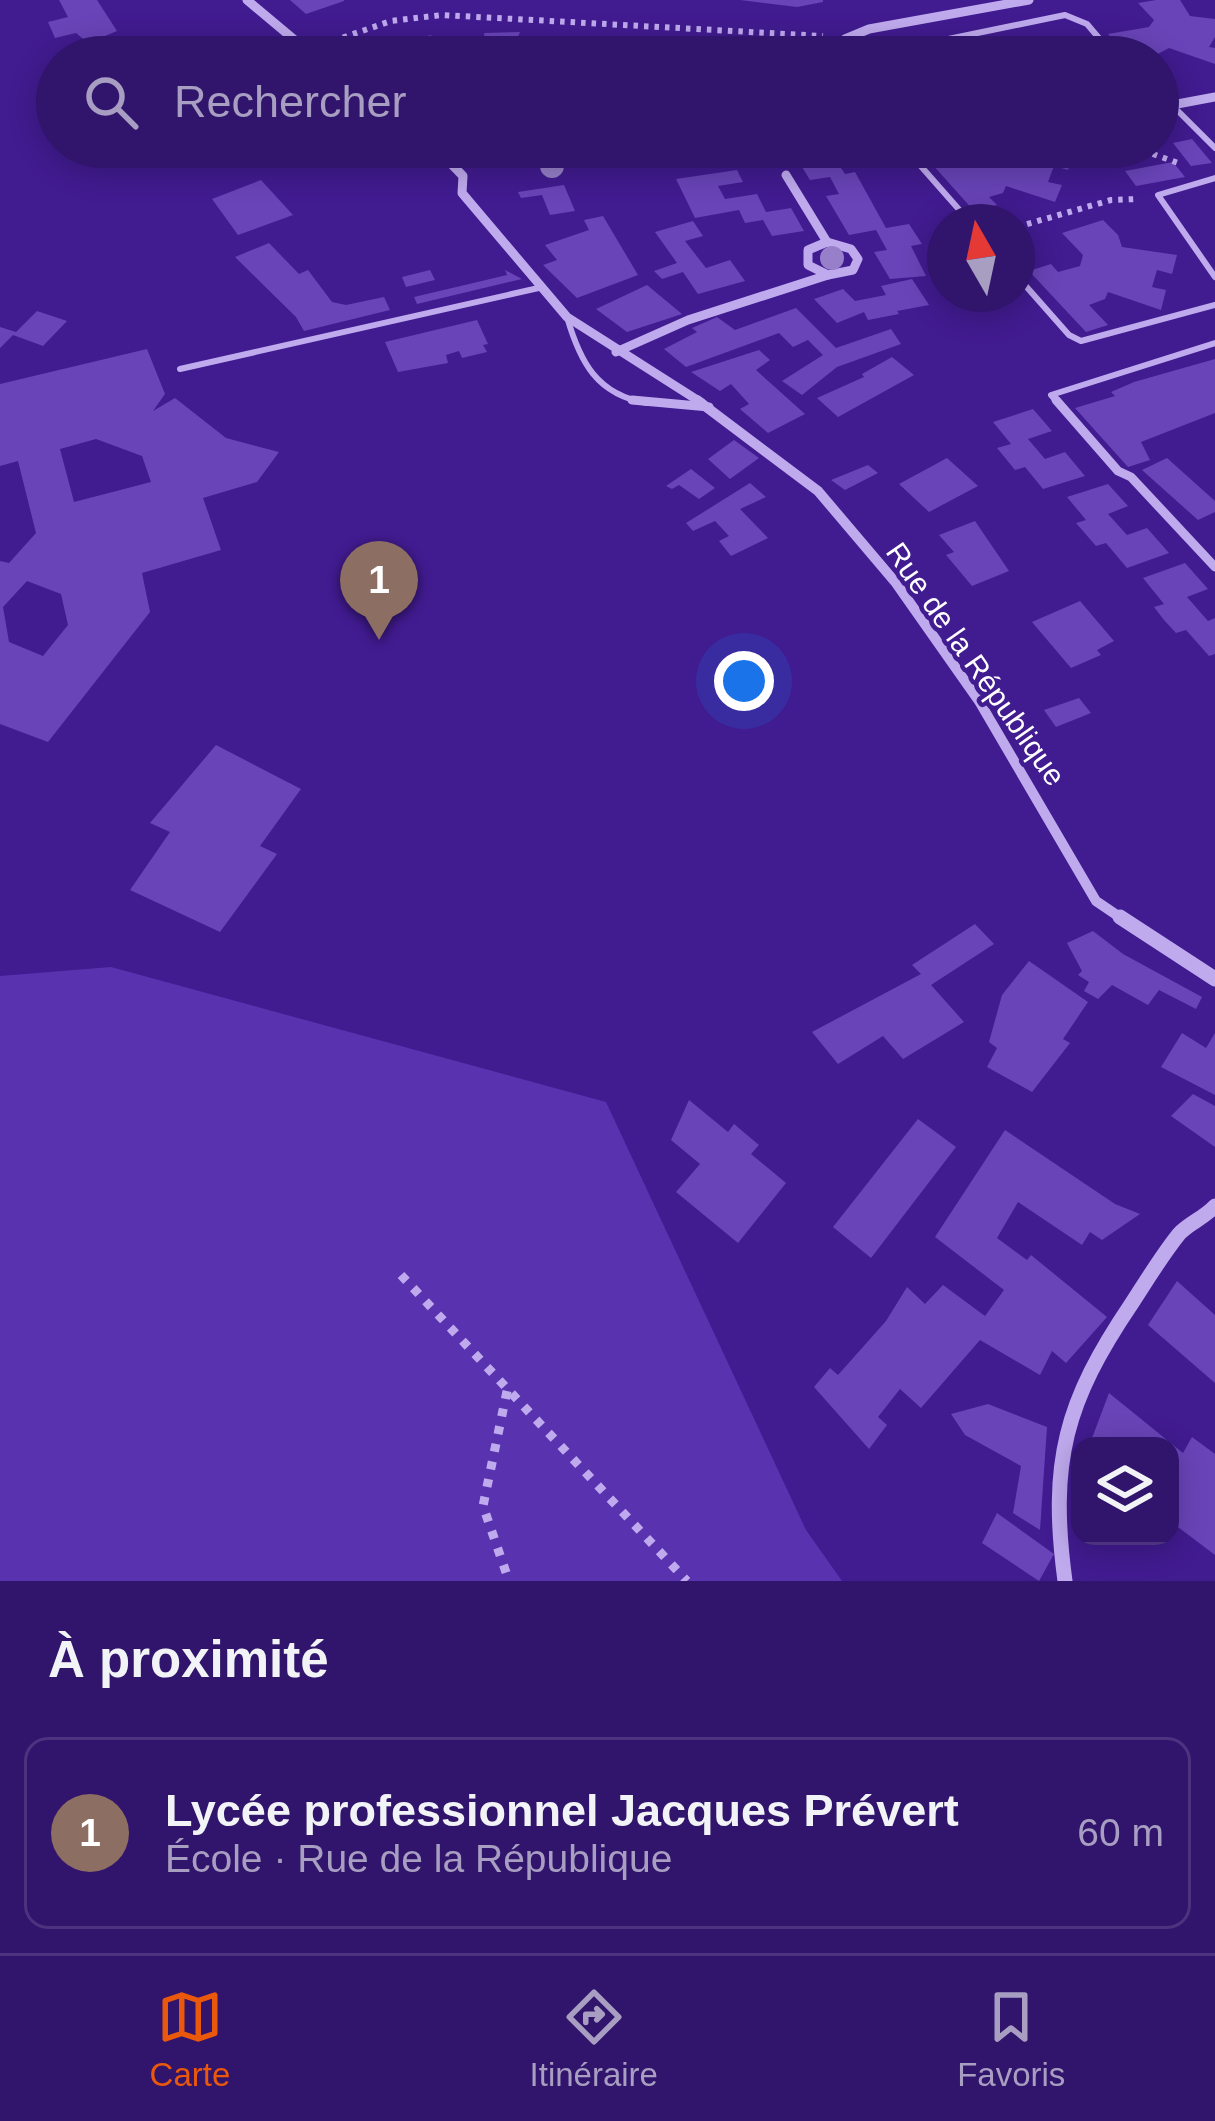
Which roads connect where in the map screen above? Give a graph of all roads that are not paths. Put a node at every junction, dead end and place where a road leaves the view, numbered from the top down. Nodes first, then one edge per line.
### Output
1 (247, 0) edge
2 (1029, 0) edge
3 (290, 36) edge
4 (852, 36) edge
5 (967, 36) edge
6 (1098, 36) edge
7 (1215, 97) edge
8 (1179, 104) edge
9 (1179, 112) edge
10 (1215, 148) edge
11 (455, 168) edge
12 (922, 168) edge
13 (786, 175) dead end
14 (1215, 178) edge
15 (954, 204) edge
16 (827, 242) junction
17 (828, 275) junction
18 (1215, 277) edge
19 (543, 287) junction
20 (1035, 296) edge
21 (1215, 305) edge
22 (567, 317) junction
23 (1215, 343) edge
24 (616, 352) junction
25 (180, 369) dead end
26 (710, 407) junction
27 (1215, 567) edge
28 (1215, 979) edge
29 (1215, 1206) edge
30 (1065, 1581) edge

1 - 3 street
2 - 4 street
5 - 6 lane
7 - 8 street
9 - 10 lane
11 - 19 street, Rue de la République
12 - 15 lane
13 - 16 street
14 - 18 lane
16 - 17 street
16 - 17 street
17 - 24 street
19 - 22 street, Rue de la République
19 - 25 lane
20 - 21 lane
22 - 24 street, Rue de la République
22 - 26 lane
23 - 27 lane
24 - 26 street, Rue de la République
26 - 28 street, Rue de la République
29 - 30 street

